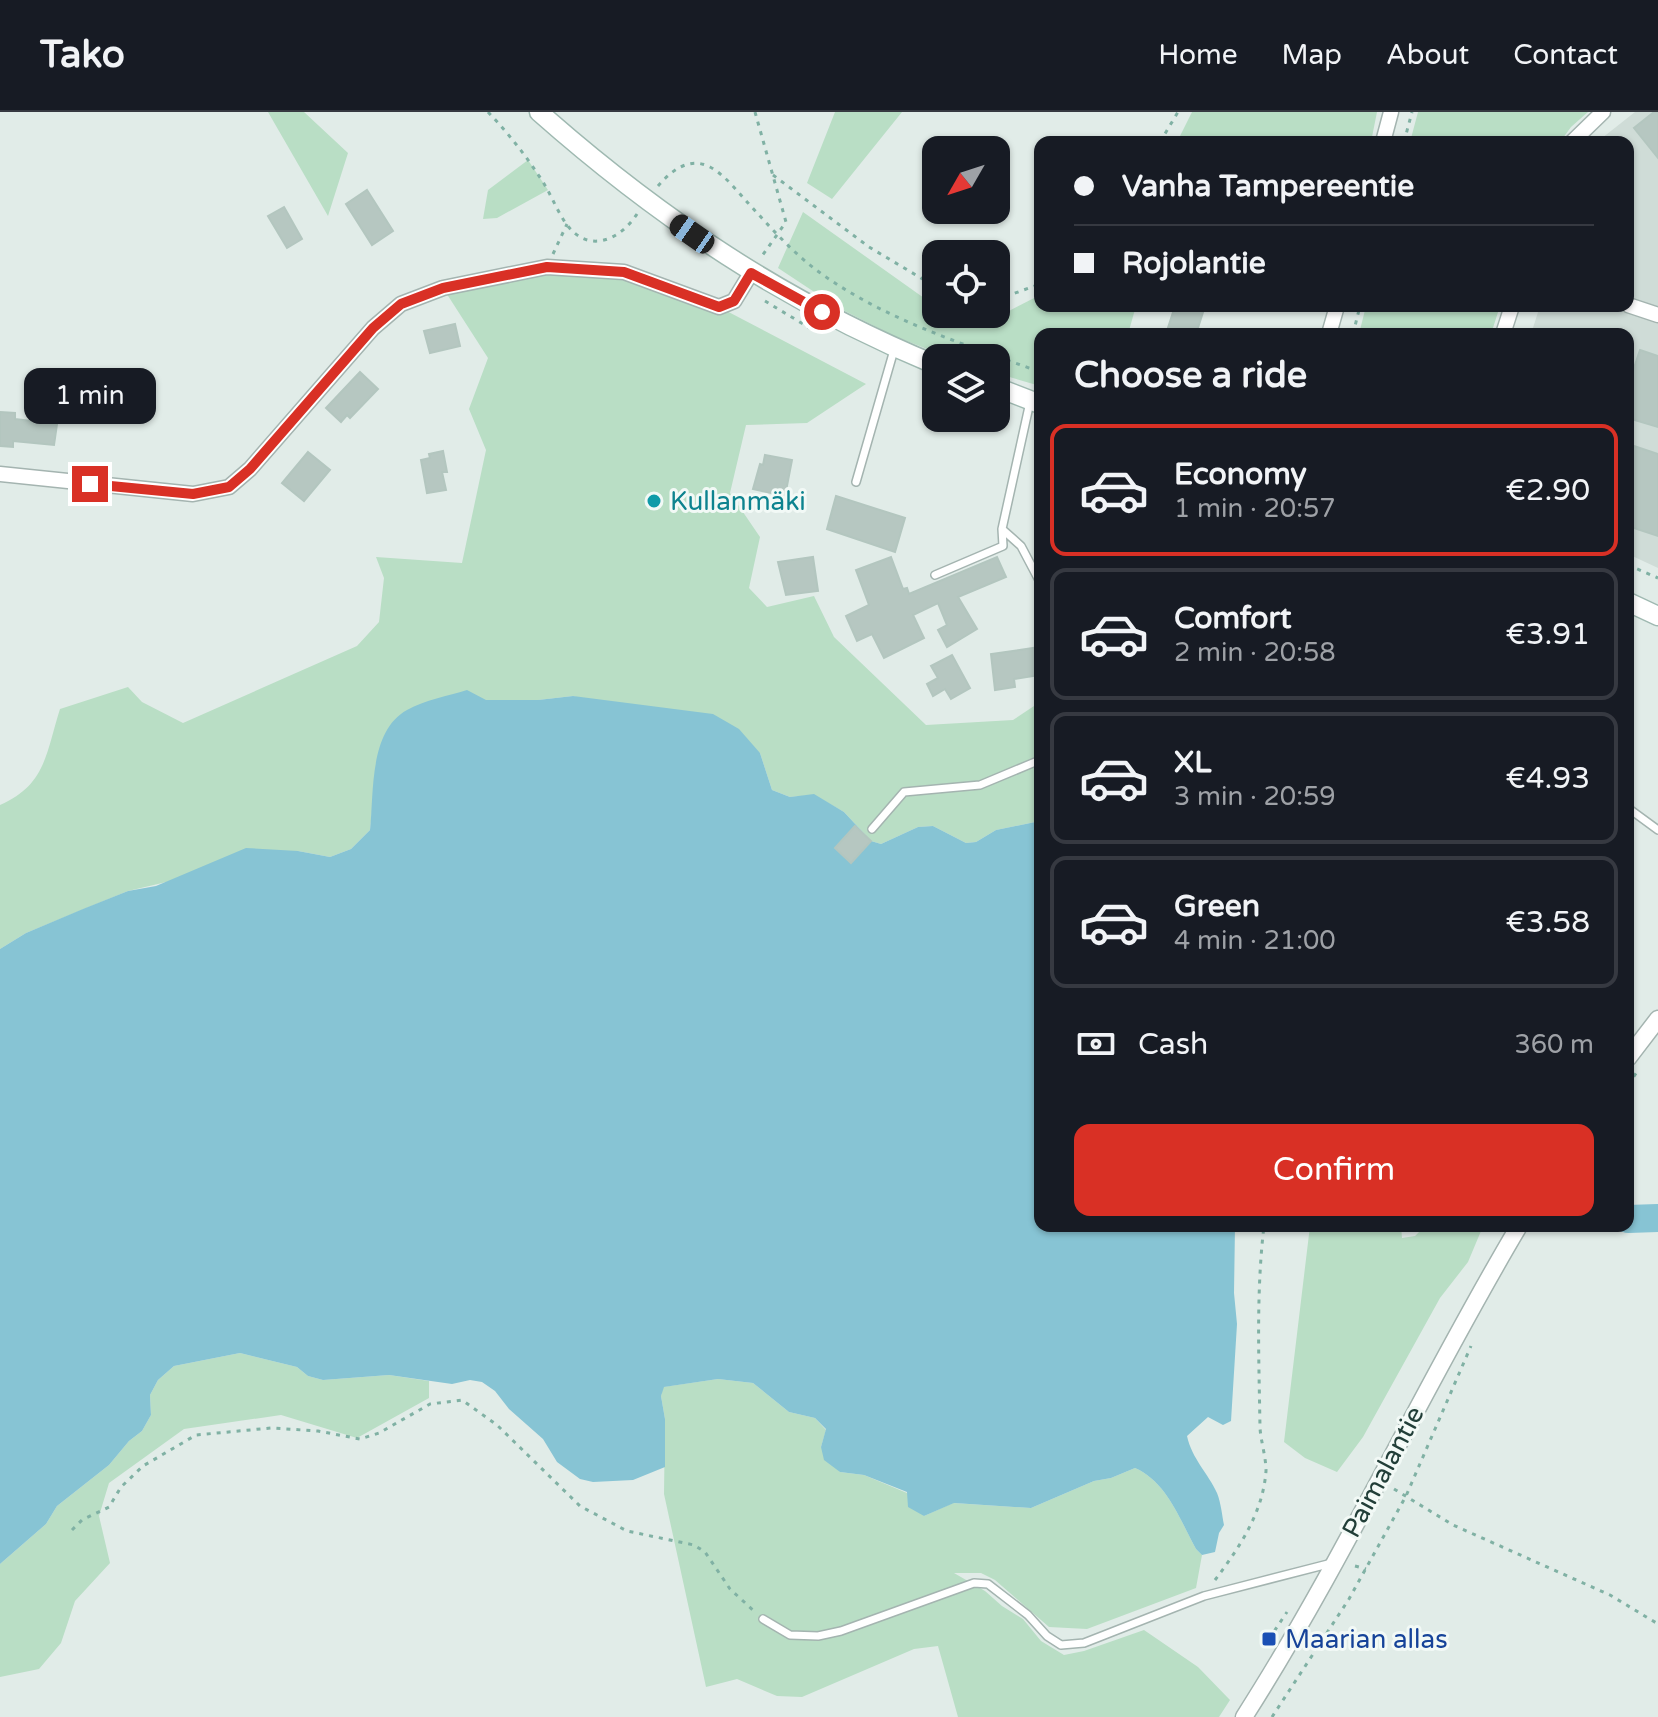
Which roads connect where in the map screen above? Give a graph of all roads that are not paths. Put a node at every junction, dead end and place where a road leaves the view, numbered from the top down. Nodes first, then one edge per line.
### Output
1 (539, 112) edge
2 (1391, 112) edge
3 (1603, 112) edge
4 (1385, 136) edge
5 (1578, 136) edge
6 (747, 280) junction
7 (1634, 307) edge
8 (1658, 315) edge
9 (894, 347) junction
10 (922, 359) edge
11 (1010, 392) edge
12 (1034, 402) edge
13 (1034, 406) edge
14 (0, 474) edge
15 (856, 482) dead end
16 (1002, 529) junction
17 (1034, 571) edge
18 (935, 575) dead end
19 (1634, 605) edge
20 (1658, 616) edge
21 (1034, 762) edge
22 (1634, 812) edge
23 (872, 829) dead end
24 (1658, 830) edge
25 (1658, 1019) edge
26 (1634, 1050) edge
27 (1516, 1232) edge
28 (1334, 1562) junction
29 (763, 1619) road end
30 (1244, 1717) edge

1 - 6 main road
2 - 4 street
3 - 5 street
6 - 9 main road
6 - 14 street
7 - 8 street
9 - 10 main road
9 - 15 lane
11 - 12 main road
13 - 16 lane
16 - 17 lane
16 - 18 lane
19 - 20 main road
21 - 23 lane
22 - 24 lane
25 - 26 street
27 - 28 street, Paimalantie
28 - 29 lane
28 - 30 street, Paimalantie

